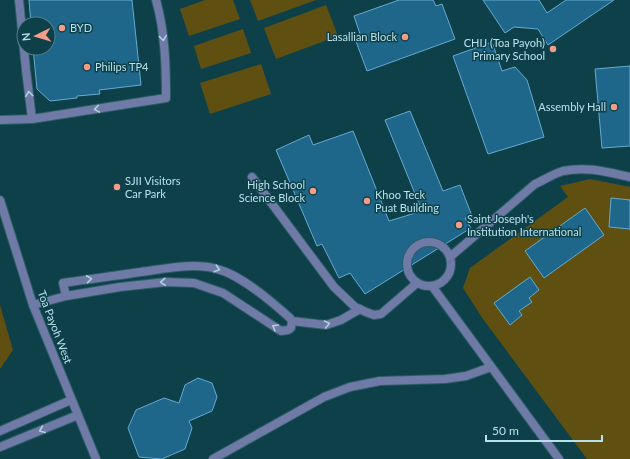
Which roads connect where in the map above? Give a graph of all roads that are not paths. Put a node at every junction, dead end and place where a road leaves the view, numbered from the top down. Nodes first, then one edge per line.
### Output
1 (19, 0) edge
2 (156, 0) edge
3 (32, 119) junction
4 (0, 120) edge
5 (252, 177) dead end
6 (630, 177) edge
7 (0, 200) edge
8 (450, 257) junction
9 (417, 283) junction
10 (432, 286) junction
11 (66, 296) junction
12 (33, 305) junction
13 (360, 309) junction
14 (292, 321) junction
15 (491, 367) junction
16 (71, 400) junction
17 (78, 415) junction
18 (0, 431) edge
19 (0, 447) edge
20 (96, 459) edge
21 (213, 459) edge
22 (559, 459) edge

3 -> 1 street
2 -> 3 street
3 - 4 street
5 - 13 street
6 - 8 street
7 - 12 street, Toa Payoh West
8 - 9 street
8 - 10 street
9 - 10 street
9 - 13 street
10 - 15 street
11 - 12 street
14 -> 11 street
11 -> 14 street
12 - 16 street, Toa Payoh West
14 -> 13 street
15 - 21 street
15 - 22 street
16 - 17 street, Toa Payoh West
16 - 18 street
17 -> 19 street
17 - 20 street, Toa Payoh West

